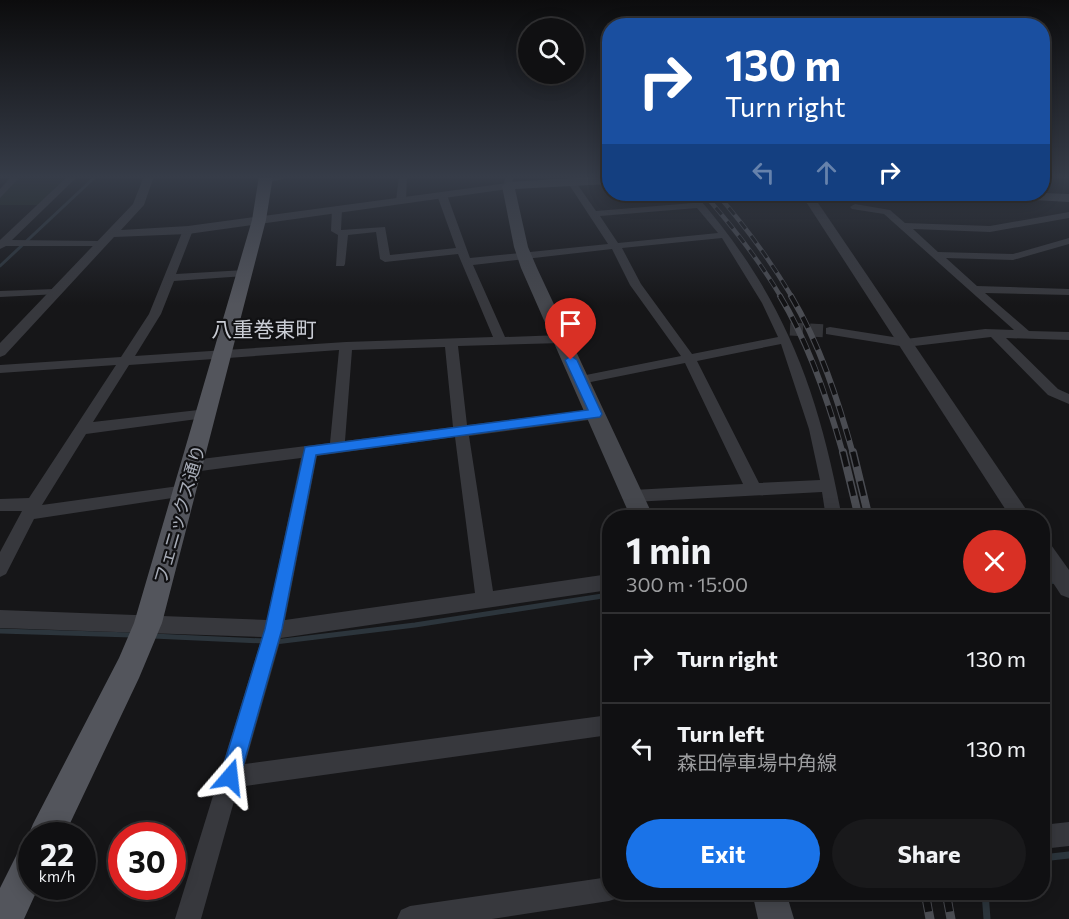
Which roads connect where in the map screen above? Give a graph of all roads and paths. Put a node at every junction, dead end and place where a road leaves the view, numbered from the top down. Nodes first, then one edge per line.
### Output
1 (27, 219) edge
2 (125, 219) edge
3 (267, 219) edge
4 (337, 219) edge
5 (450, 219) edge
6 (517, 219) edge
7 (596, 219) edge
8 (712, 219) edge
9 (824, 219) edge
10 (894, 219) edge
11 (1047, 219) edge
12 (259, 220) junction
13 (903, 226) junction
14 (18, 227) junction
15 (0, 228) edge
16 (188, 230) junction
17 (343, 233) junction
18 (725, 235) junction
19 (106, 239) junction
20 (1069, 241) edge
21 (1, 244) edge
22 (615, 246) junction
23 (461, 250) junction
24 (935, 255) junction
25 (525, 256) junction
26 (466, 262) junction
27 (340, 264) dead end
28 (245, 273) junction
29 (168, 278) junction
30 (974, 289) junction
31 (55, 292) junction
32 (1069, 292) edge
33 (0, 294) edge
34 (830, 331) tunnel mouth
35 (786, 332) junction
36 (994, 333) junction
37 (1024, 333) junction
38 (1069, 336) edge
39 (562, 339) junction
40 (501, 341) junction
41 (451, 343) junction
42 (906, 343) junction
43 (346, 346) junction
44 (0, 352) edge
45 (223, 354) junction
46 (688, 358) junction
47 (126, 362) junction
48 (0, 369) edge
49 (580, 380) junction
50 (1069, 399) edge
51 (207, 414) junction
52 (596, 414) junction
53 (82, 429) junction
54 (461, 432) junction
55 (337, 447) junction
56 (310, 451) junction
57 (193, 466) junction
58 (829, 486) junction
59 (754, 490) junction
60 (186, 491) junction
61 (633, 496) junction
62 (0, 505) edge
63 (31, 508) junction
64 (639, 510) edge
65 (833, 510) edge
66 (1017, 510) edge
67 (1050, 560) edge
68 (0, 569) edge
69 (602, 583) edge
70 (1069, 588) edge
71 (485, 600) junction
72 (0, 619) edge
73 (148, 623) junction
74 (274, 629) junction
75 (602, 725) edge
76 (230, 777) junction
77 (52, 822) edge
78 (1069, 834) edge
79 (1050, 836) edge
80 (602, 890) edge
81 (18, 891) edge
82 (771, 900) edge
83 (4, 919) edge
84 (188, 919) edge
85 (411, 919) edge
86 (776, 919) edge

1 - 14 street
2 - 19 street
3 - 12 street
4 - 17 street
5 - 23 street
6 - 25 main road
7 - 22 street
8 - 18 street
9 - 42 street
10 - 13 street
11 - 13 street
12 - 16 street
12 - 28 main road, フェニックス通り
13 - 24 street
14 - 15 street
14 - 21 street
16 - 19 street
16 - 29 street
17 - 23 street
17 - 27 street
18 - 22 street
18 - 35 street
19 - 21 street
19 - 31 street
20 - 24 street
22 - 25 street
22 - 46 street
23 - 26 street
24 - 30 street
25 - 26 street
25 - 39 main road
26 - 40 street
28 - 29 street
28 - 45 main road, フェニックス通り
29 - 47 street
30 - 32 street
30 - 37 street
31 - 33 street
31 - 44 street
34 - 42 street
35 - 46 street
35 - 58 street
36 - 37 street
36 - 42 street
36 - 50 street
37 - 38 street
39 - 40 street
39 - 49 main road
40 - 41 street
41 - 43 street
41 - 54 street
42 - 66 street
43 - 45 street
43 - 55 street
45 - 47 street
45 - 51 main road, フェニックス通り
46 - 49 street
46 - 59 street
47 - 48 street
47 - 53 street
49 - 52 main road
51 - 53 street
51 - 57 main road, フェニックス通り
52 - 54 street
52 - 61 main road
53 - 63 street
54 - 55 street
54 - 71 street
55 - 56 street
56 - 57 street
56 - 74 street
57 - 60 main road, フェニックス通り
58 - 59 street
58 - 65 street
59 - 61 street
60 - 63 street
60 - 73 main road, フェニックス通り
61 - 64 main road
62 - 63 street
63 - 68 street
67 - 70 street
69 - 71 street
71 - 74 street
72 - 73 street
73 - 74 street
73 - 77 main road, フェニックス通り
74 - 76 street
75 - 76 street
76 - 84 street
78 - 79 street
80 - 85 street
81 - 83 main road
82 - 86 main road

